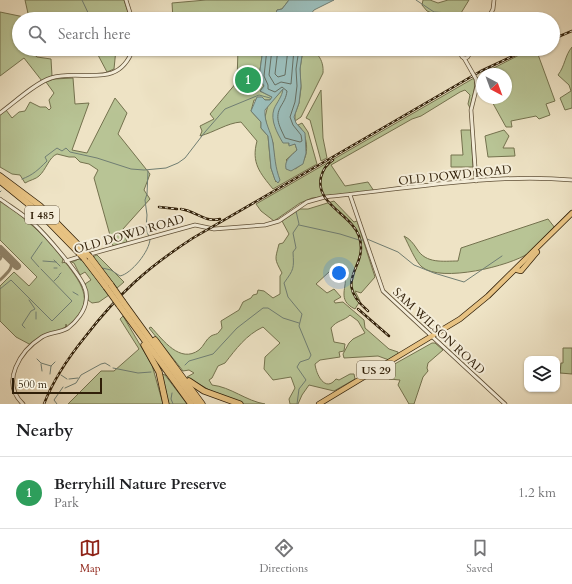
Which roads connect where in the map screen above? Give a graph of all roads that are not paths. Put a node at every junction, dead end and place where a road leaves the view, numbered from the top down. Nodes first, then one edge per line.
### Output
1 (126, 0) edge
2 (494, 0) edge
3 (130, 12) edge
4 (491, 12) edge
5 (128, 56) edge
6 (467, 56) edge
7 (0, 113) edge
8 (0, 176) edge
9 (572, 180) edge
10 (476, 181) junction
11 (0, 182) edge
12 (350, 195) junction
13 (0, 199) edge
14 (572, 213) edge
15 (572, 217) edge
16 (85, 255) junction
17 (66, 261) junction
18 (516, 269) junction
19 (132, 318) junction
20 (434, 337) junction
21 (176, 368) junction
22 (324, 402) edge
23 (23, 404) edge
24 (166, 404) edge
25 (191, 404) edge
26 (197, 404) edge
27 (202, 404) edge
28 (240, 404) edge
29 (319, 404) edge
30 (504, 404) edge

1 - 3 street
2 - 4 street
5 - 7 street
6 - 10 street, bridge
8 - 16 highway, I 485
9 - 10 street, OLD DOWD ROAD
10 - 12 street, OLD DOWD ROAD
11 - 16 highway, I 485
12 - 17 street, OLD DOWD ROAD
12 - 20 street, SAM WILSON ROAD
13 - 17 street
14 - 18 main road, US 29
15 - 18 main road
16 - 19 highway, I 485, bridge
17 - 23 street, OLD DOWD ROAD
18 - 20 main road, US 29
18 - 20 main road, US 29
19 - 21 highway
19 - 24 highway
19 - 25 highway, I 485
19 - 26 highway, I 485
20 - 22 main road, US 29
20 - 30 street, SAM WILSON ROAD
21 - 27 highway
21 - 28 highway
22 - 29 main road, US 29

